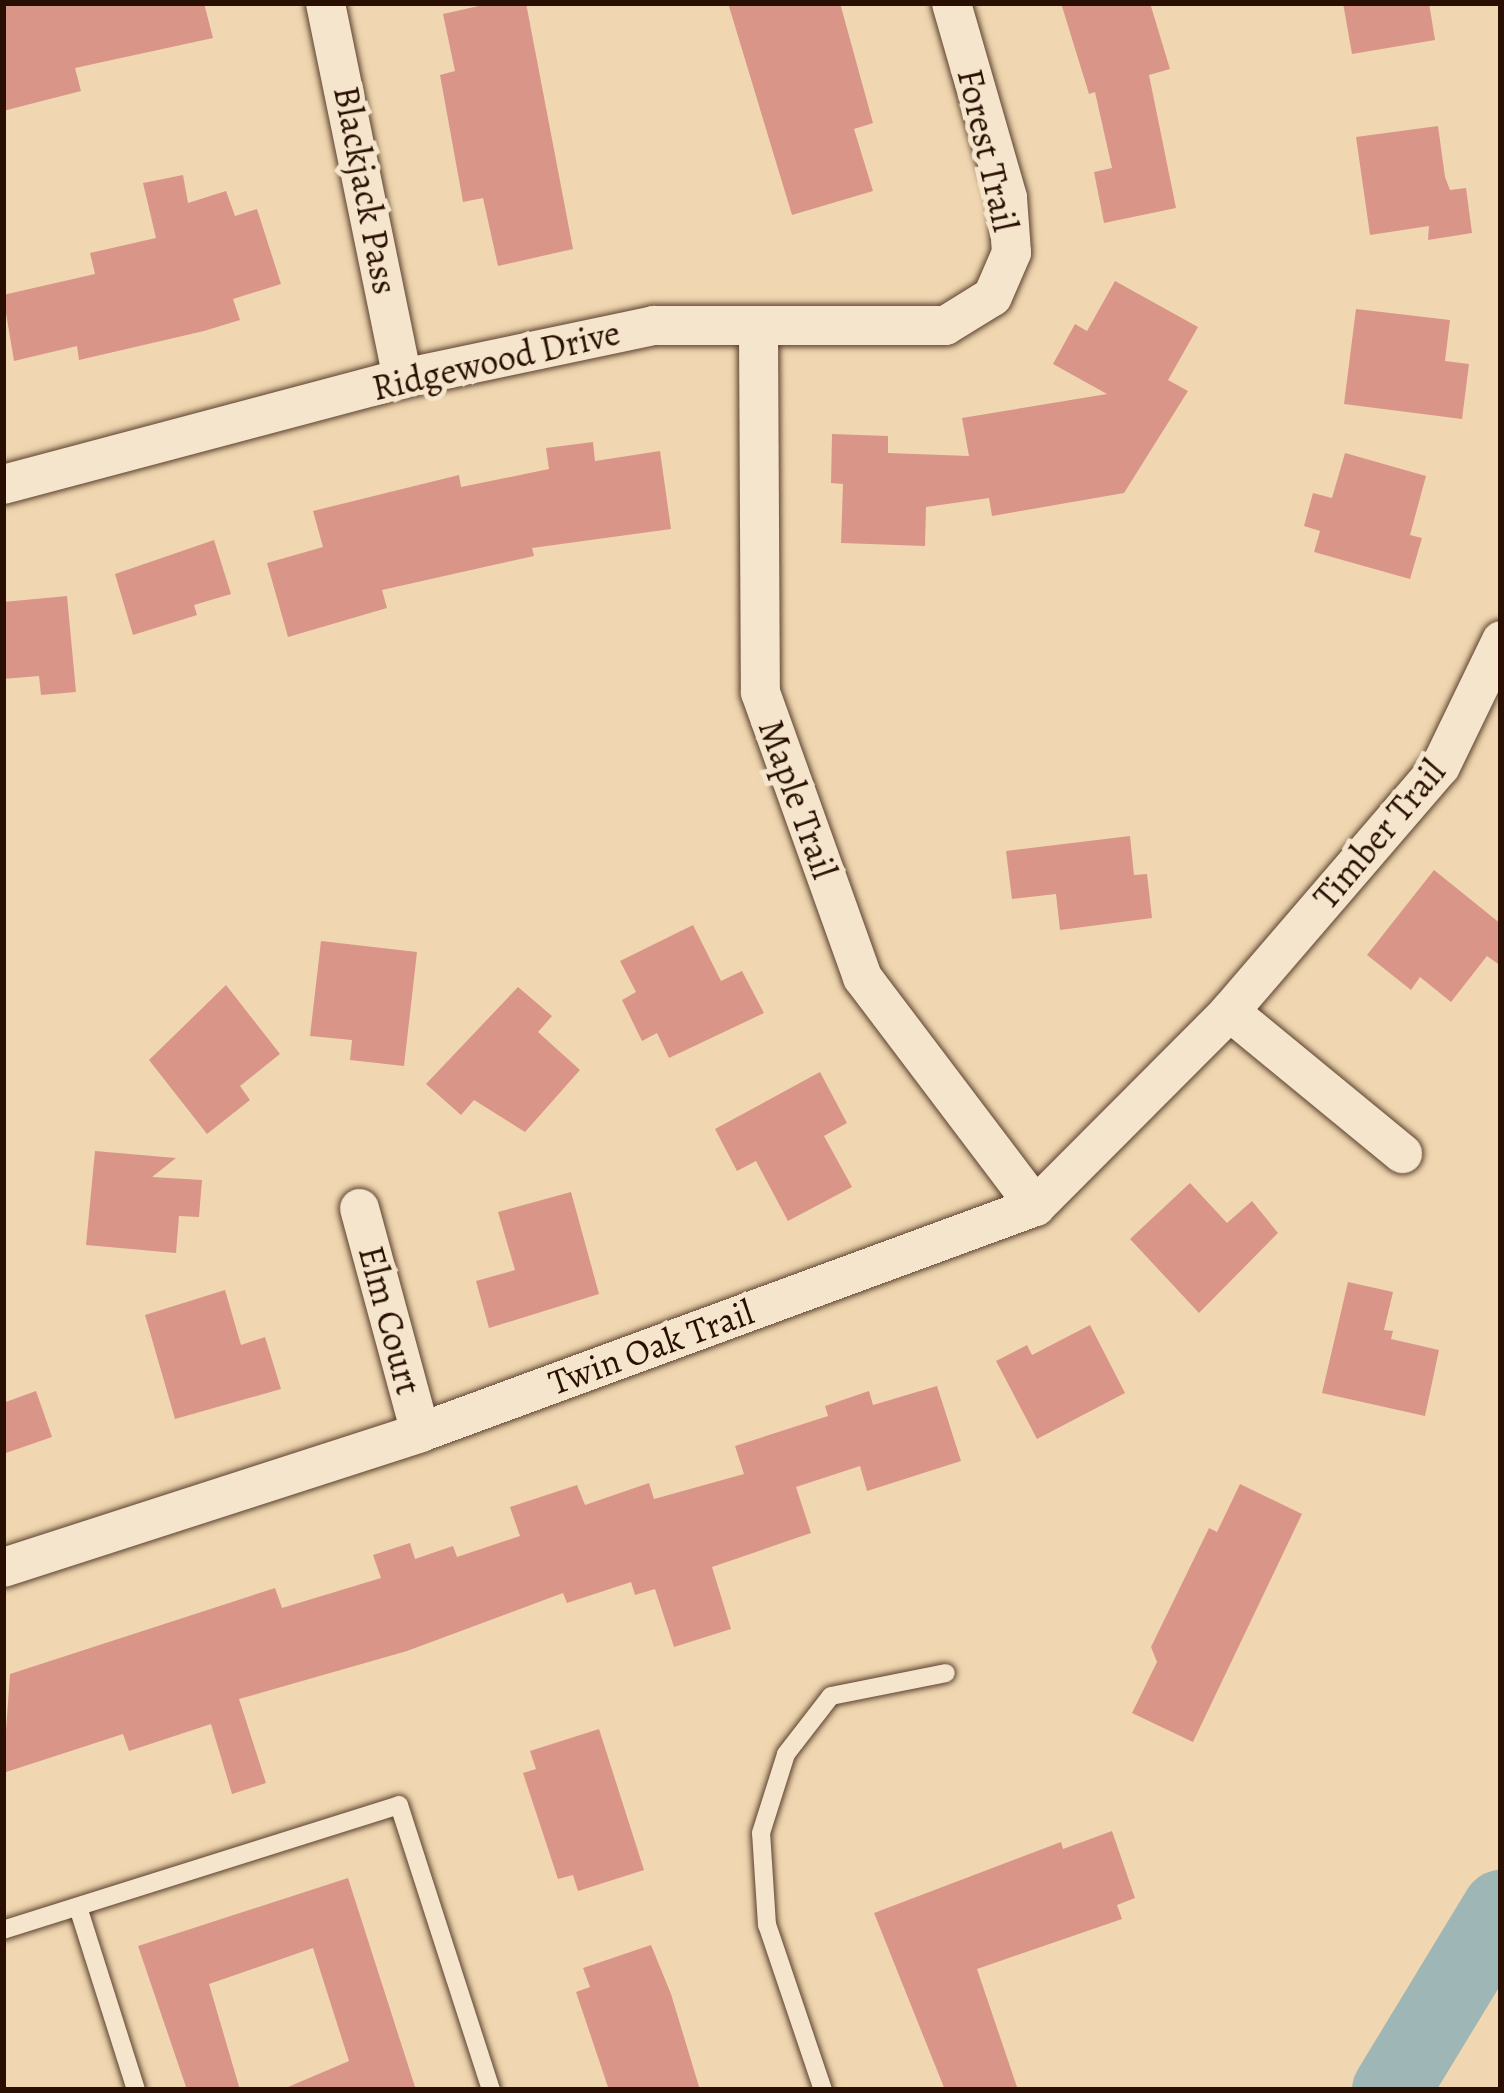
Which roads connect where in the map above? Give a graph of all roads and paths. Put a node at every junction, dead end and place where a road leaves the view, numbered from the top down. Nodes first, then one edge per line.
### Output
1 (325, 3) edge
2 (952, 3) edge
3 (992, 296) joint
4 (758, 328) junction
5 (402, 379) junction
6 (3, 484) edge
7 (1501, 640) edge
8 (1229, 1011) junction
9 (1402, 1154) dead end
10 (1036, 1206) junction
11 (359, 1208) dead end
12 (420, 1432) junction
13 (3, 1567) edge
14 (946, 1673) dead end
15 (78, 1907) junction
16 (3, 1930) edge
17 (136, 2090) edge
18 (491, 2090) edge
19 (823, 2090) edge

1 - 5 street, Blackjack Pass
2 - 3 street, Forest Trail
3 - 4 street, Ridgewood Drive
4 - 5 street, Ridgewood Drive
4 - 10 street, Maple Trail
5 - 6 street, Ridgewood Drive
7 - 8 street, Timber Trail
8 - 9 street
8 - 10 street, Twin Oak Trail
10 - 12 street, Twin Oak Trail
11 - 12 street, Elm Court
12 - 13 street, Twin Oak Trail
14 - 19 lane
15 - 16 lane
15 - 17 lane
15 - 18 lane

